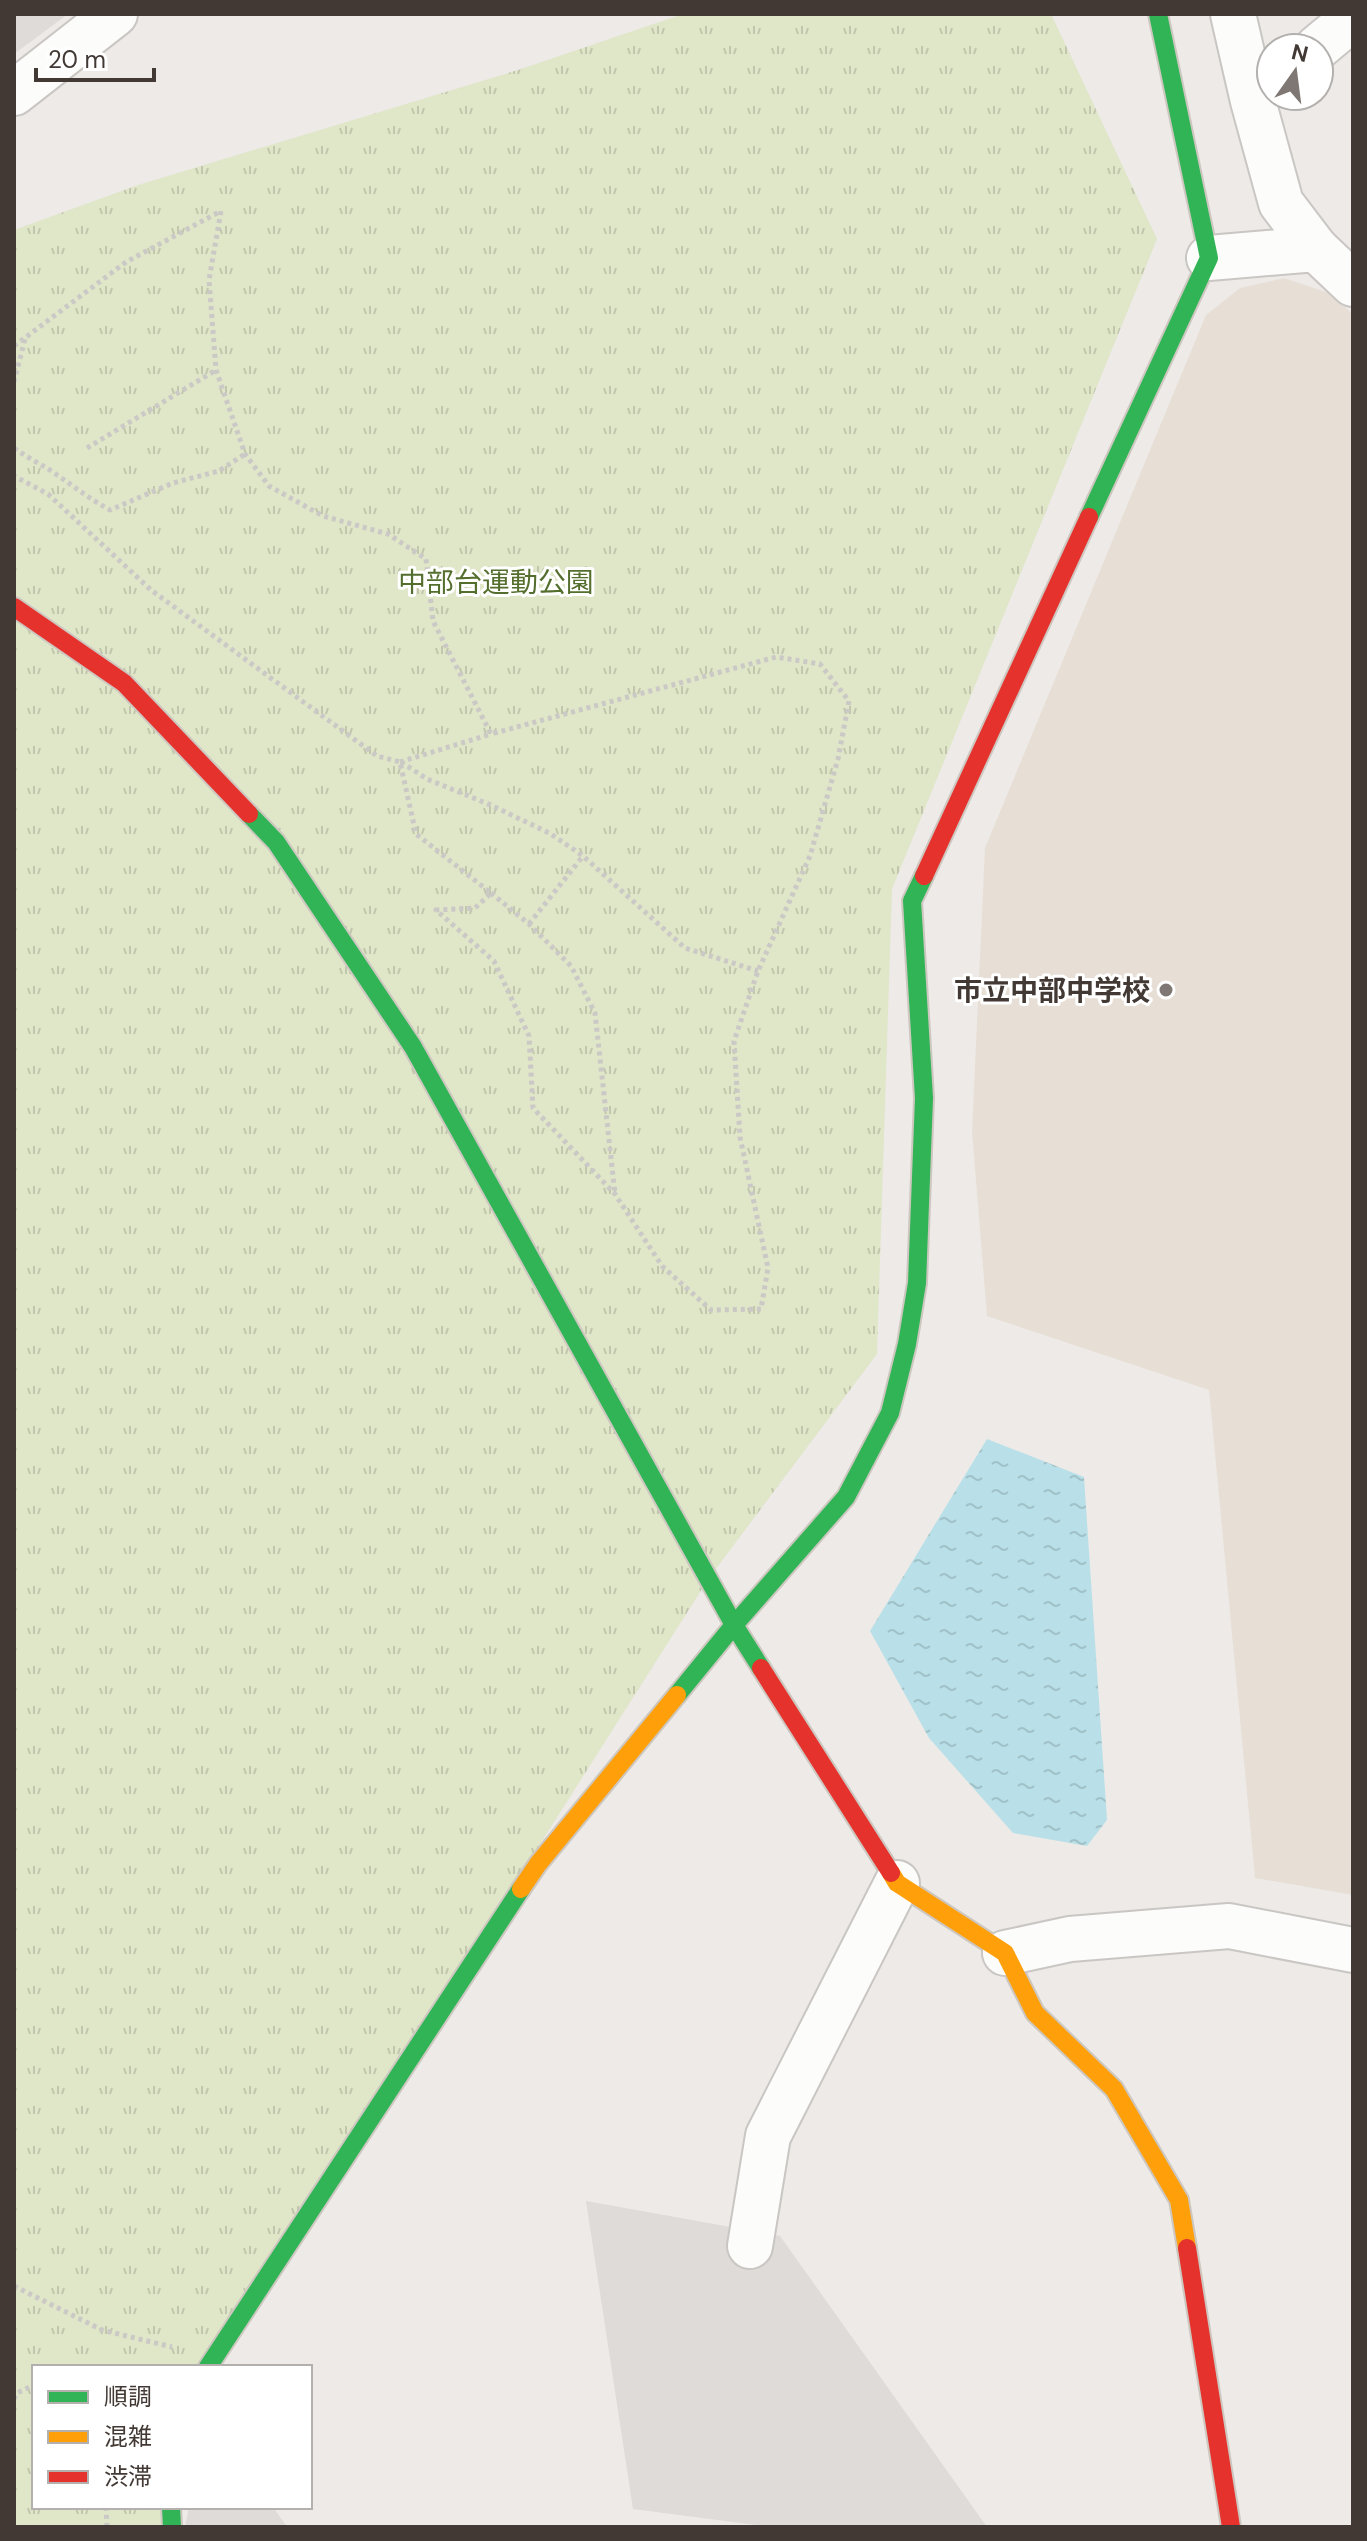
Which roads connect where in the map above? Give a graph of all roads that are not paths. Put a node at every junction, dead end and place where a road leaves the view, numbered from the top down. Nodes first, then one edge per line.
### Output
1 (115, 14) edge
2 (1158, 14) edge
3 (1233, 14) edge
4 (1353, 18) edge
5 (1335, 33) edge
6 (1255, 74) edge
7 (14, 93) edge
8 (1265, 112) edge
9 (1209, 258) junction
10 (1342, 271) edge
11 (14, 607) edge
12 (734, 1625) junction
13 (897, 1883) junction
14 (1353, 1950) edge
15 (1005, 1953) junction
16 (750, 2246) dead end
17 (209, 2365) edge
18 (1231, 2527) edge

1 - 7 street
2 - 9 street
3 - 6 street
4 - 5 street
8 - 10 street
9 - 10 street
9 - 12 street
11 - 12 street
12 - 13 street
12 - 17 street
13 - 15 street
13 - 16 street
14 - 15 street
15 - 18 street

